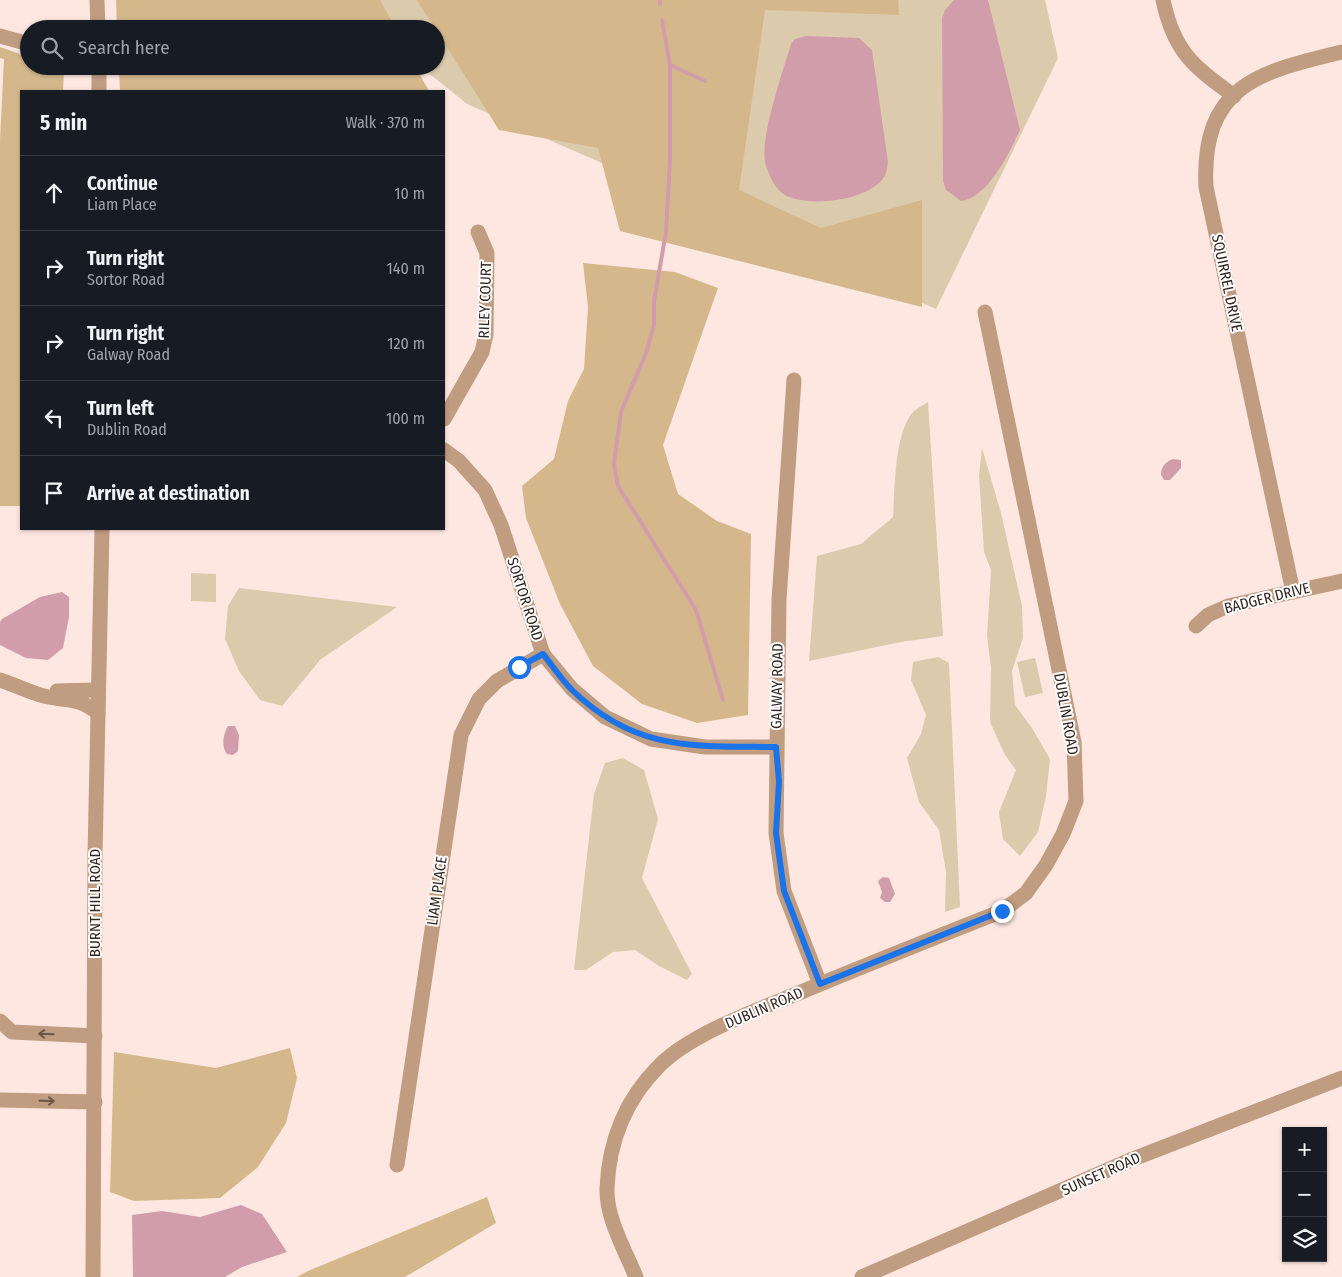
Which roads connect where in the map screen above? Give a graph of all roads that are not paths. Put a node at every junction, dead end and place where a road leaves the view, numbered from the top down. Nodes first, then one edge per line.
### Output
1 (97, 0) edge
2 (1163, 0) edge
3 (98, 20) edge
4 (0, 36) edge
5 (20, 42) edge
6 (1342, 52) edge
7 (99, 75) edge
8 (99, 90) edge
9 (1234, 96) junction
10 (478, 232) dead end
11 (985, 312) dead end
12 (794, 380) dead end
13 (445, 417) edge
14 (445, 451) edge
15 (102, 530) edge
16 (1342, 581) edge
17 (1293, 592) junction
18 (1196, 626) dead end
19 (543, 654) junction
20 (0, 680) edge
21 (98, 690) junction
22 (34, 691) junction
23 (98, 713) junction
24 (776, 747) junction
25 (820, 984) junction
26 (0, 1021) edge
27 (95, 1036) junction
28 (1342, 1078) edge
29 (0, 1100) edge
30 (95, 1102) junction
31 (397, 1165) dead end
32 (93, 1277) edge
33 (636, 1277) edge
34 (862, 1277) edge

1 - 3 street
2 - 9 street
4 - 5 street
6 - 9 street, SQUIRREL DRIVE
7 - 8 street
9 - 17 street, SQUIRREL DRIVE
10 - 13 street, RILEY COURT
11 - 25 street, DUBLIN ROAD
12 - 24 street, GALWAY ROAD
14 - 19 street, SORTOR ROAD
15 - 21 street, BURNT HILL ROAD
16 - 17 street, BADGER DRIVE
17 - 18 street, BADGER DRIVE
19 - 24 street, SORTOR ROAD
19 - 31 street, LIAM PLACE
20 - 22 street
21 - 22 street
21 - 23 street, BURNT HILL ROAD
22 - 23 street
23 - 27 street, BURNT HILL ROAD
24 - 25 street, GALWAY ROAD
25 - 33 street, DUBLIN ROAD
27 -> 26 street
27 - 30 street, BURNT HILL ROAD
28 - 34 street, SUNSET ROAD
29 -> 30 street
30 - 32 street, BURNT HILL ROAD

